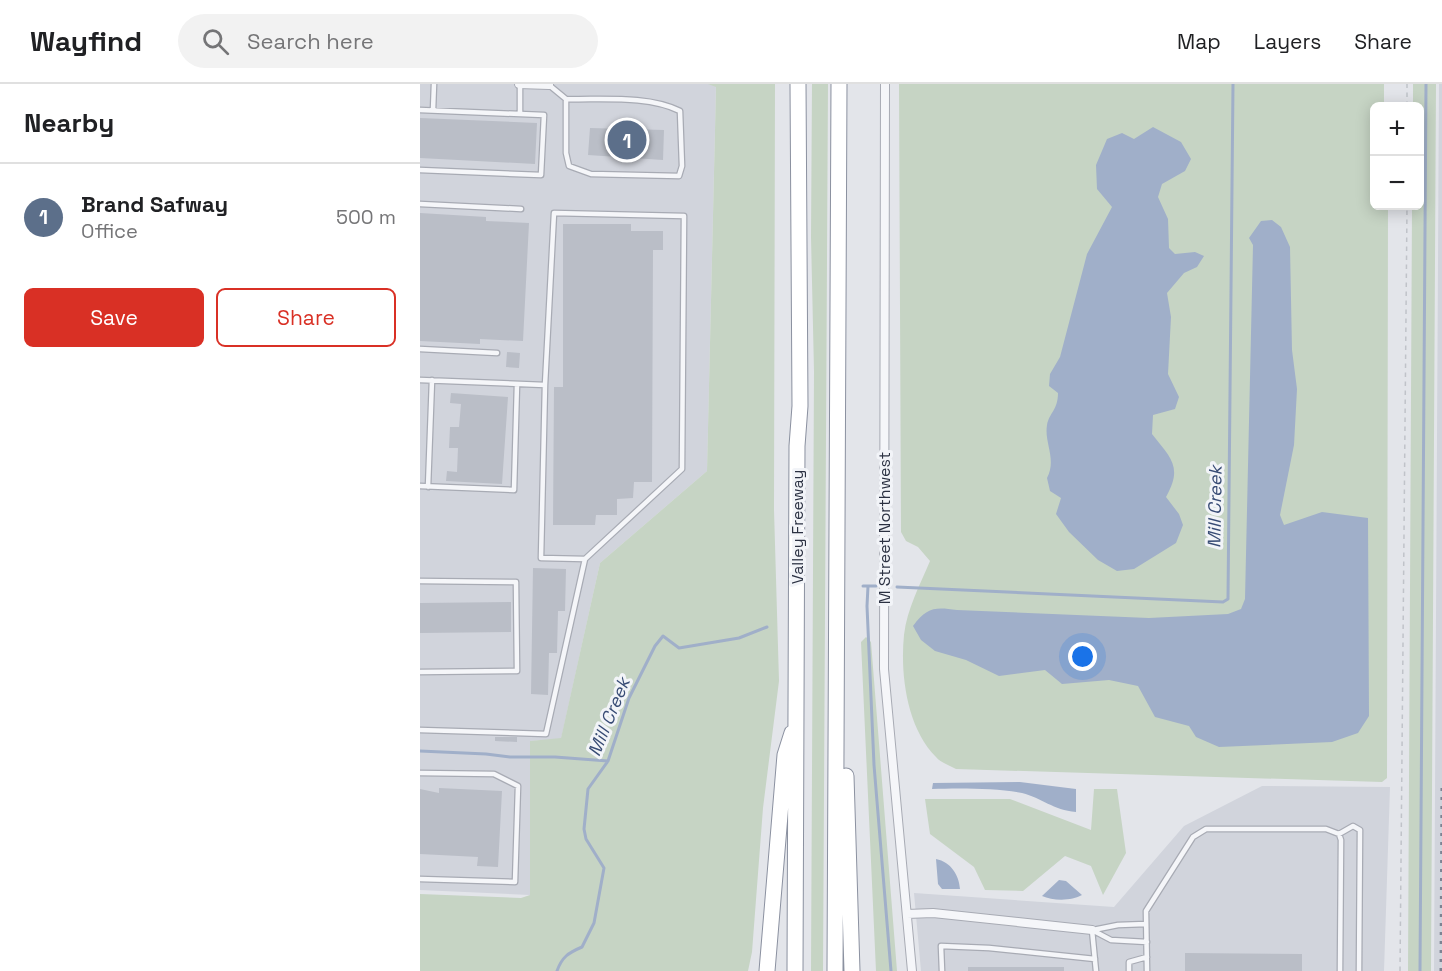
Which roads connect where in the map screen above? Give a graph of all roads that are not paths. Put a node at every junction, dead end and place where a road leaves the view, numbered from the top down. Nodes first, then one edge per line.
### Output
1 (434, 84) edge
2 (519, 84) edge
3 (798, 84) edge
4 (839, 84) edge
5 (885, 84) edge
6 (549, 85) edge
7 (566, 99) junction
8 (420, 110) edge
9 (433, 110) junction
10 (519, 114) junction
11 (420, 170) edge
12 (420, 204) edge
13 (521, 209) dead end
14 (420, 349) edge
15 (497, 353) dead end
16 (420, 380) edge
17 (432, 380) junction
18 (517, 384) junction
19 (545, 385) junction
20 (420, 486) edge
21 (429, 487) junction
22 (838, 520) junction
23 (585, 559) junction
24 (420, 581) edge
25 (420, 672) edge
26 (796, 718) junction
27 (420, 730) edge
28 (420, 773) edge
29 (1339, 834) junction
30 (420, 879) edge
31 (907, 914) junction
32 (1146, 924) junction
33 (1092, 930) junction
34 (1146, 942) junction
35 (1147, 957) junction
36 (1095, 959) junction
37 (767, 971) edge
38 (795, 971) edge
39 (835, 971) edge
40 (852, 971) edge
41 (912, 971) edge
42 (942, 971) edge
43 (1096, 971) edge
44 (1129, 971) edge
45 (1147, 971) edge
46 (1340, 971) edge
47 (1359, 971) edge

1 - 9 lane
2 - 6 street
2 - 10 lane
3 - 26 highway, Valley Freeway
4 - 22 highway
5 - 31 street, M Street Northwest
6 - 7 lane
7 - 7 lane
8 - 9 lane
9 - 10 lane
10 - 11 lane
12 - 13 lane
14 - 15 lane
16 - 17 lane
17 - 18 lane
17 - 21 lane
18 - 19 lane
18 - 21 lane
19 - 23 lane
19 - 23 lane
20 - 21 lane
22 - 39 highway
22 - 40 highway
23 - 27 lane
24 - 25 lane
26 - 37 highway
26 - 38 highway, Valley Freeway
28 - 30 lane
29 - 32 lane
29 - 46 lane
29 - 47 lane
31 - 33 street
31 - 41 street, M Street Northwest
32 - 33 lane
32 - 34 lane
33 - 34 lane
33 - 36 lane
34 - 35 lane
35 - 44 lane
35 - 45 lane
36 - 42 lane
36 - 43 lane

